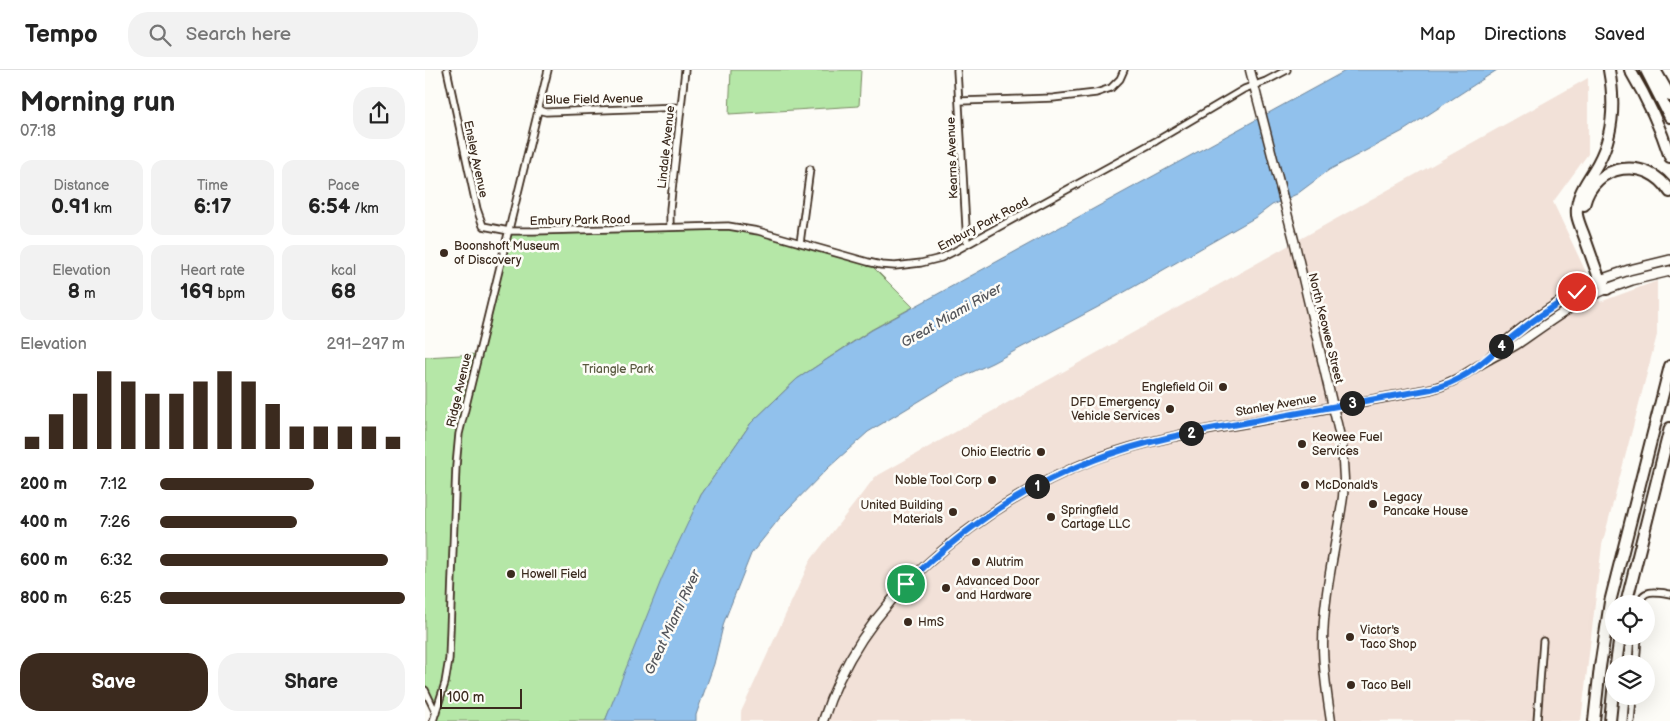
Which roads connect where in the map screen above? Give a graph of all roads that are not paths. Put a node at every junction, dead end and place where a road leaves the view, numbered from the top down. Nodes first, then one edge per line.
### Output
1 (447, 70) edge
2 (548, 70) edge
3 (685, 70) edge
4 (957, 70) edge
5 (1124, 70) edge
6 (1250, 70) edge
7 (1287, 70) edge
8 (1609, 70) edge
9 (1629, 70) edge
10 (1646, 70) edge
11 (1655, 70) edge
12 (1254, 85) junction
13 (1670, 96) edge
14 (959, 101) junction
15 (681, 107) junction
16 (538, 110) junction
17 (1670, 117) edge
18 (1670, 157) edge
19 (810, 169) dead end
20 (1670, 192) edge
21 (670, 227) junction
22 (509, 231) junction
23 (800, 242) junction
24 (967, 244) junction
25 (1670, 260) edge
26 (1670, 271) edge
27 (1603, 279) junction
28 (1607, 289) junction
29 (1487, 360) junction
30 (1670, 366) edge
31 (1334, 407) junction
32 (1670, 428) edge
33 (1670, 447) edge
34 (1660, 467) junction
35 (1670, 594) edge
36 (1628, 595) edge
37 (1643, 595) edge
38 (1543, 640) dead end
39 (425, 690) edge
40 (1612, 705) edge
41 (1632, 705) edge
42 (436, 713) junction
43 (433, 721) edge
44 (823, 721) edge
45 (1331, 721) edge
46 (1537, 721) edge
47 (1595, 721) edge
48 (1610, 721) edge
49 (1631, 721) edge

1 - 22 street, Ensley Avenue
2 - 16 street, Ridge Avenue
3 - 15 street, Lindale Avenue
4 - 14 street, Kearns Avenue
5 - 14 street
6 - 12 main road, North Keowee Street
7 - 12 street, Embury Park Road
8 - 27 highway
9 - 18 highway
10 - 17 highway
11 - 13 highway
12 - 24 street, Embury Park Road
12 - 31 main road, North Keowee Street
14 - 24 street, Kearns Avenue
15 - 16 street, Blue Field Avenue
15 - 21 street, Lindale Avenue
16 - 22 street, Ridge Avenue
19 - 23 street
20 - 27 highway
21 - 22 street, Embury Park Road
21 - 23 street, Embury Park Road
22 - 42 street, Ridge Avenue
23 - 24 street, Embury Park Road
25 - 27 main road, Stanley Avenue
26 - 28 main road, Stanley Avenue
27 - 28 highway
27 - 29 main road, Stanley Avenue
28 - 29 main road, Stanley Avenue
29 - 31 main road, Stanley Avenue
30 - 47 highway
31 - 44 main road, Stanley Avenue
31 - 45 main road, North Keowee Street
32 - 34 highway
33 - 34 highway
34 - 36 highway
35 - 37 street
38 - 46 street
39 - 42 street
40 - 48 highway
41 - 49 street
42 - 43 street, Ridge Avenue

